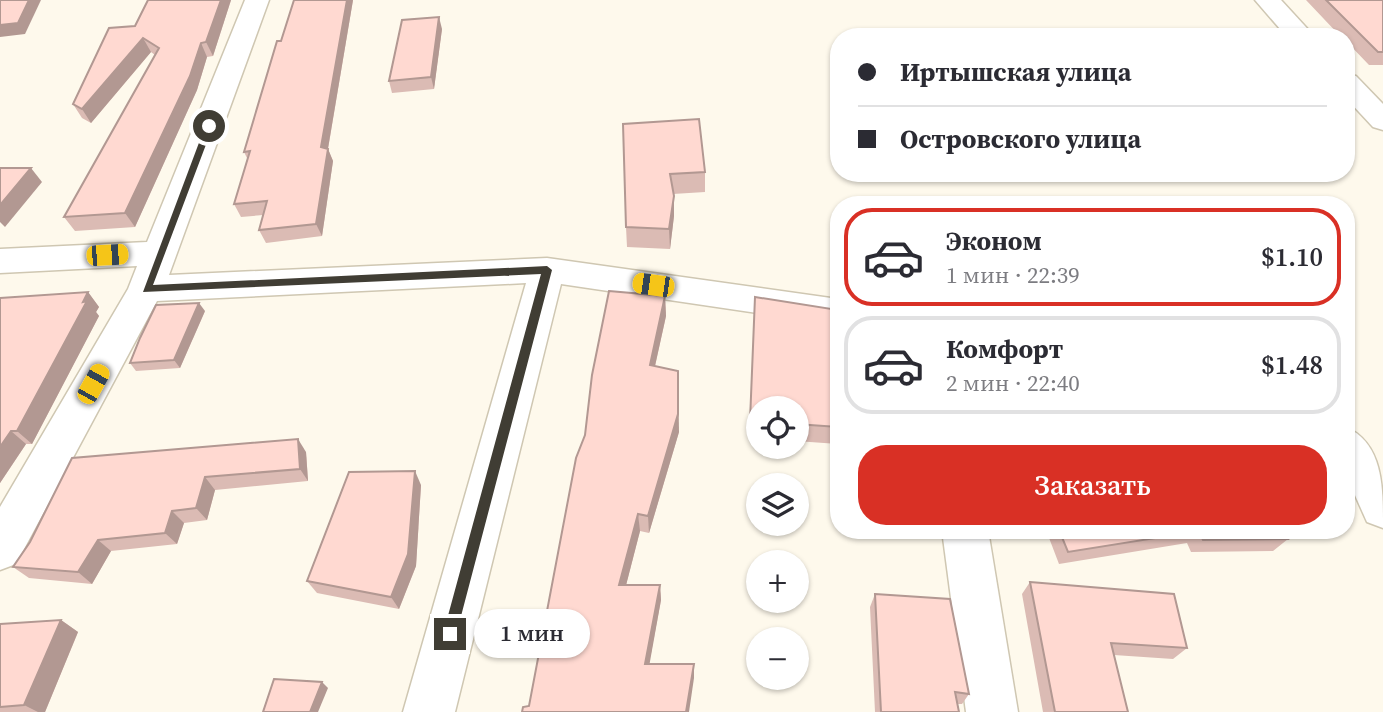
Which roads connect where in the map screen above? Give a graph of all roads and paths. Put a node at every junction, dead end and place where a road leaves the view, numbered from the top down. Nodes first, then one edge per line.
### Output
1 (257, 0) edge
2 (1267, 0) edge
3 (1293, 28) edge
4 (1355, 91) edge
5 (1383, 121) edge
6 (161, 253) junction
7 (0, 261) edge
8 (547, 270) junction
9 (146, 289) junction
10 (830, 311) edge
11 (1362, 452) edge
12 (1383, 508) edge
13 (966, 539) edge
14 (0, 549) edge
15 (429, 712) edge
16 (992, 712) edge

1 - 6 street
2 - 3 street
4 - 5 street
6 - 7 street
6 - 9 street
8 - 9 street
8 - 10 street
8 - 15 street
9 - 14 street
11 - 12 street
13 - 16 street

